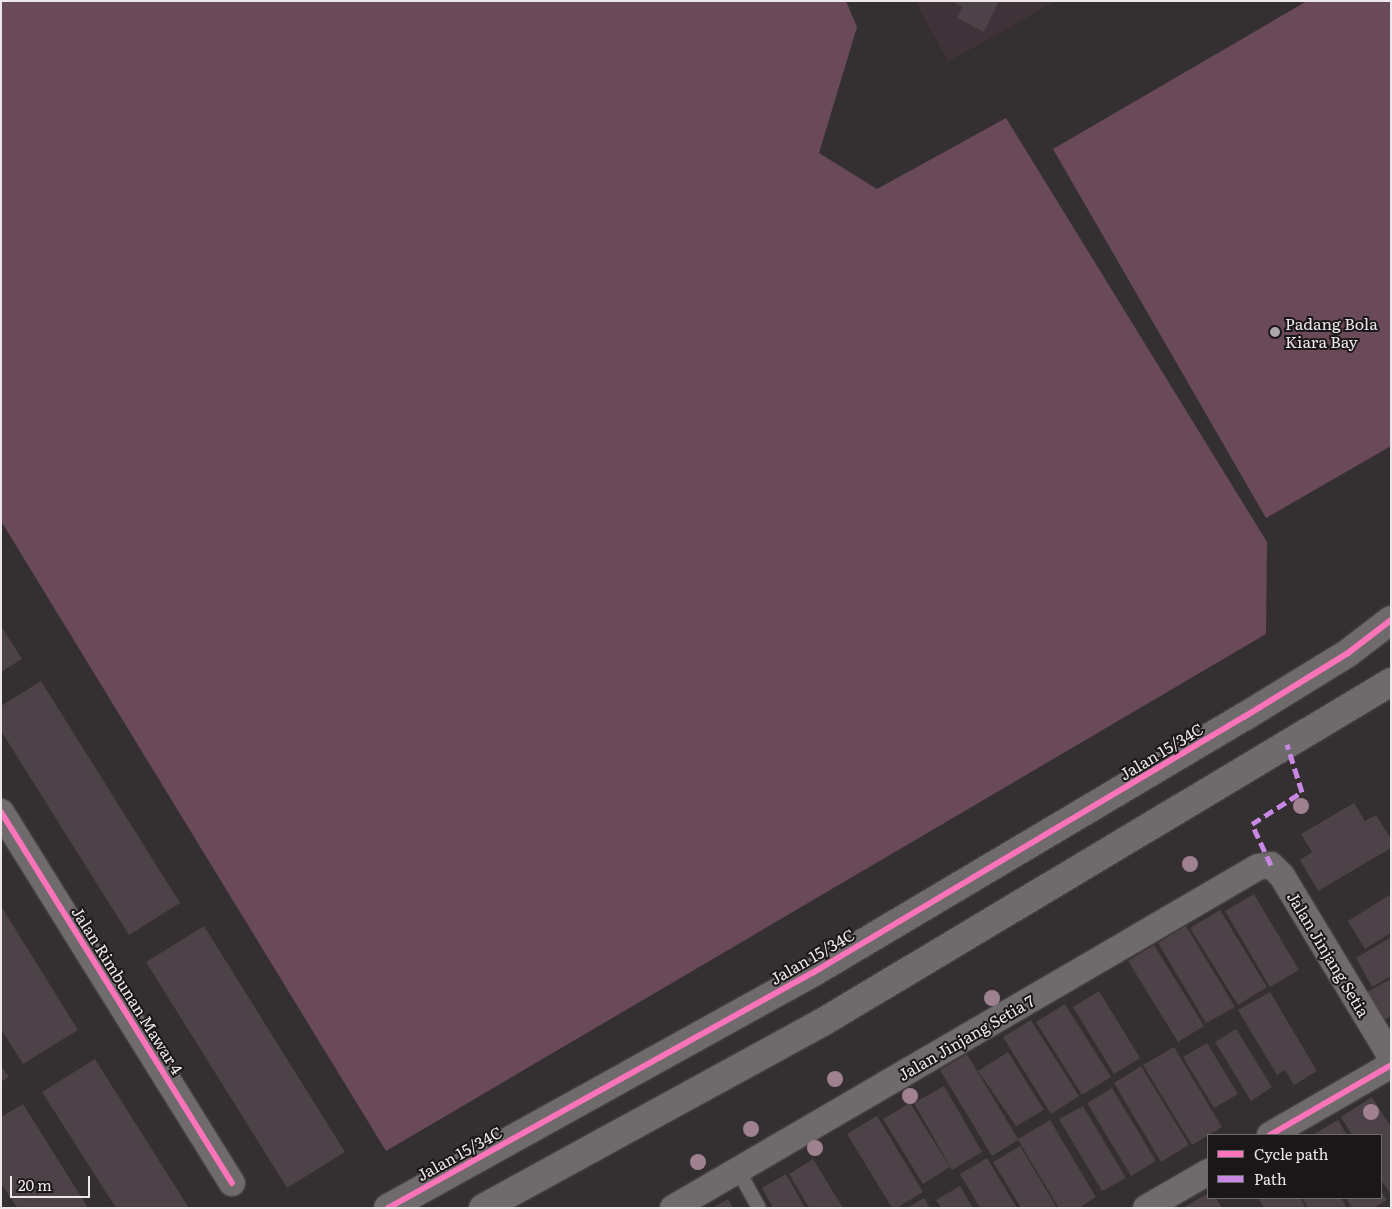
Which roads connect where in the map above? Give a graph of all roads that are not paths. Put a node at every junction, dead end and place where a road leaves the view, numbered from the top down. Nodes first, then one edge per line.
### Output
1 (1391, 620) edge
2 (1391, 682) edge
3 (1, 812) edge
4 (1258, 867) joint
5 (1391, 1057) edge
6 (1391, 1065) edge
7 (1272, 1134) edge
8 (738, 1170) junction
9 (1207, 1173) edge
10 (232, 1183) dead end
11 (388, 1208) edge
12 (483, 1208) edge
13 (673, 1208) edge
14 (759, 1208) edge
15 (1146, 1208) edge

1 - 11 street, Jalan 15/34C
2 - 12 street
3 - 10 street, Jalan Rimbunan Mawar 4
4 - 5 street, Jalan Jinjang Setia
4 - 8 street, Jalan Jinjang Setia 7
6 - 7 street
8 - 13 street, Jalan Jinjang Setia 7
8 - 14 lane
9 - 15 street

